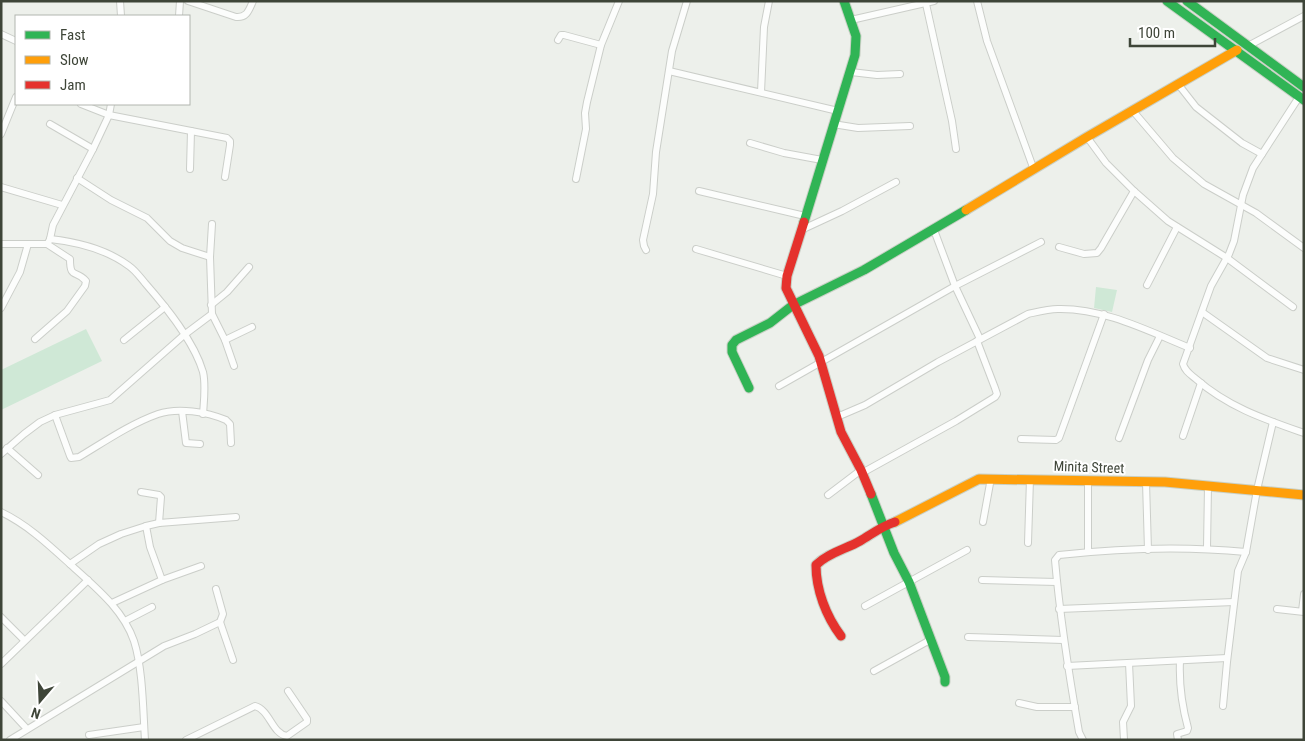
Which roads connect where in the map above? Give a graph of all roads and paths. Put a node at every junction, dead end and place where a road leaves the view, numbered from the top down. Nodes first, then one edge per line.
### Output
1 (120, 1) edge
2 (180, 1) edge
3 (188, 1) edge
4 (253, 1) edge
5 (619, 1) edge
6 (687, 1) edge
7 (769, 1) edge
8 (844, 1) edge
9 (934, 1) edge
10 (977, 1) edge
11 (1167, 1) edge
12 (1187, 1) edge
13 (926, 4) junction
14 (121, 15) edge
15 (179, 15) edge
16 (1304, 16) edge
17 (851, 20) junction
18 (1, 34) edge
19 (558, 40) dead end
20 (15, 41) edge
21 (601, 45) junction
22 (1248, 46) junction
23 (1236, 50) junction
24 (669, 70) junction
25 (851, 72) junction
26 (900, 74) dead end
27 (1178, 84) junction
28 (1304, 87) edge
29 (761, 92) junction
30 (1301, 98) edge
31 (15, 99) edge
32 (83, 105) edge
33 (111, 105) edge
34 (838, 110) junction
35 (1132, 111) junction
36 (108, 115) junction
37 (50, 124) dead end
38 (833, 124) junction
39 (910, 126) dead end
40 (191, 132) junction
41 (1, 134) edge
42 (1086, 138) junction
43 (750, 143) dead end
44 (93, 149) junction
45 (956, 149) dead end
46 (1262, 154) junction
47 (822, 160) junction
48 (190, 169) dead end
49 (1034, 170) junction
50 (225, 177) dead end
51 (77, 178) junction
52 (576, 179) dead end
53 (896, 182) dead end
54 (1, 188) edge
55 (699, 191) dead end
56 (1134, 191) junction
57 (1241, 204) junction
58 (62, 205) junction
59 (805, 216) junction
60 (212, 224) dead end
61 (1177, 227) junction
62 (801, 230) junction
63 (934, 230) junction
64 (48, 242) junction
65 (1041, 242) dead end
66 (1, 244) edge
67 (28, 244) junction
68 (1059, 247) dead end
69 (1304, 248) edge
70 (696, 249) dead end
71 (646, 250) dead end
72 (210, 257) junction
73 (1227, 258) junction
74 (249, 267) dead end
75 (786, 276) junction
76 (1147, 285) dead end
77 (955, 286) junction
78 (211, 305) junction
79 (793, 305) junction
80 (165, 307) junction
81 (1293, 307) dead end
82 (1, 308) edge
83 (1202, 312) junction
84 (212, 314) junction
85 (1104, 314) junction
86 (252, 327) dead end
87 (184, 335) junction
88 (1160, 336) junction
89 (35, 339) dead end
90 (124, 340) dead end
91 (225, 340) junction
92 (978, 340) junction
93 (1190, 348) junction
94 (821, 363) junction
95 (234, 366) dead end
96 (1304, 370) edge
97 (1201, 383) junction
98 (779, 386) dead end
99 (749, 388) dead end
100 (182, 411) junction
101 (203, 414) junction
102 (55, 415) junction
103 (836, 417) junction
104 (1273, 422) junction
105 (1304, 433) edge
106 (1183, 436) dead end
107 (1119, 438) dead end
108 (1021, 439) dead end
109 (231, 443) dead end
110 (200, 444) dead end
111 (7, 448) junction
112 (1, 454) edge
113 (862, 472) junction
114 (38, 475) dead end
115 (991, 478) junction
116 (1030, 479) junction
117 (1088, 482) junction
118 (1146, 482) junction
119 (1208, 486) junction
120 (1256, 490) junction
121 (141, 492) dead end
122 (828, 495) dead end
123 (1304, 495) edge
124 (1, 512) edge
125 (236, 517) dead end
126 (983, 522) dead end
127 (159, 523) junction
128 (146, 526) junction
129 (883, 526) junction
130 (1028, 543) dead end
131 (1207, 548) junction
132 (966, 550) dead end
133 (1148, 550) junction
134 (1088, 552) junction
135 (1246, 552) junction
136 (70, 564) junction
137 (201, 566) dead end
138 (88, 580) junction
139 (162, 580) junction
140 (982, 580) dead end
141 (909, 582) junction
142 (1057, 582) junction
143 (216, 590) dead end
144 (1304, 594) edge
145 (1234, 602) junction
146 (112, 603) junction
147 (865, 606) dead end
148 (152, 607) dead end
149 (1059, 609) junction
150 (1277, 609) dead end
151 (1303, 611) edge
152 (1, 617) edge
153 (125, 622) junction
154 (220, 622) junction
155 (840, 636) dead end
156 (968, 637) dead end
157 (24, 640) junction
158 (930, 640) junction
159 (1063, 640) junction
160 (1227, 658) junction
161 (233, 660) dead end
162 (1180, 661) junction
163 (138, 662) junction
164 (1129, 663) junction
165 (1, 664) edge
166 (1067, 666) junction
167 (874, 671) dead end
168 (945, 682) dead end
169 (288, 691) dead end
170 (1, 702) edge
171 (1019, 703) dead end
172 (1223, 706) dead end
173 (1075, 707) junction
174 (144, 727) junction
175 (26, 729) junction
176 (89, 735) dead end
177 (18, 738) edge
178 (10, 740) edge
179 (145, 740) edge
180 (186, 740) edge
181 (1083, 740) edge
182 (1124, 740) edge
183 (1178, 740) edge

1 - 14 street
2 - 15 street
3 - 4 street
5 - 21 street
6 - 24 street
7 - 29 street
8 - 17 street
9 - 13 street
10 - 49 street
11 - 23 street
12 - 22 street
13 - 17 street
13 - 45 street
16 - 22 street
17 - 25 street
18 - 20 street
19 - 21 street
21 - 52 street
22 - 28 street
23 - 27 street
23 - 30 street
24 - 29 street
24 - 71 street
25 - 26 street
25 - 34 street
27 - 35 street
27 - 46 street
29 - 34 street
30 - 46 street
31 - 41 street
32 - 36 street
33 - 36 street
34 - 38 street
35 - 42 street
35 - 57 street
36 - 40 street
36 - 44 street
37 - 44 street
38 - 39 street
38 - 47 street
40 - 48 street
40 - 50 street
42 - 49 street
42 - 56 street
43 - 47 street
44 - 51 street
46 - 57 street
47 - 59 street
49 - 63 street
51 - 58 street
51 - 72 street
53 - 62 street
54 - 58 street
55 - 59 street
56 - 61 street
56 - 68 street
57 - 69 street
57 - 73 street
58 - 64 street
59 - 62 street
60 - 72 street
61 - 73 street
61 - 76 street
62 - 75 street
63 - 77 street
63 - 79 street
64 - 67 street
64 - 80 street
64 - 89 street
65 - 77 street
66 - 67 street
67 - 82 street
70 - 75 street
72 - 78 street
73 - 81 street
73 - 83 street
74 - 78 street
75 - 79 street
77 - 92 street
77 - 94 street
78 - 84 street
79 - 94 street
79 - 99 street
80 - 87 street
80 - 90 street
83 - 93 street
83 - 96 street
84 - 87 street
84 - 91 street
85 - 88 street
85 - 92 street
85 - 108 street
86 - 91 street
87 - 101 street
87 - 102 street
88 - 93 street
88 - 107 street
91 - 95 street
92 - 103 street
92 - 113 street
93 - 97 street
94 - 98 street
94 - 103 street
97 - 104 street
97 - 106 street
100 - 101 street
100 - 102 street
100 - 110 street
101 - 109 street
102 - 111 street
103 - 113 street
104 - 105 street
104 - 120 street
111 - 112 street
111 - 114 street
113 - 122 street
113 - 129 street
115 - 116 street, Minita Street
115 - 126 street
115 - 129 street, Minita Street
116 - 117 street, Minita Street
116 - 130 street
117 - 118 street, Minita Street
117 - 134 street
118 - 119 street, Minita Street
118 - 133 street
119 - 120 street, Minita Street
119 - 131 street
120 - 123 street, Minita Street
120 - 135 street
121 - 127 street
124 - 136 street
125 - 127 street
127 - 128 street
128 - 136 street
128 - 139 street
129 - 141 street
129 - 155 street, Minita Street
131 - 133 street
131 - 135 street
132 - 141 street
133 - 134 street
134 - 142 street
135 - 145 street
136 - 138 street
137 - 139 street
138 - 146 street
138 - 157 street
139 - 146 street
140 - 142 street
141 - 147 street
141 - 158 street
142 - 149 street
143 - 154 street
144 - 151 street
145 - 149 street
145 - 160 street
146 - 153 street
148 - 153 street
149 - 159 street
150 - 151 street
152 - 157 street
153 - 163 street
154 - 161 street
154 - 163 street
156 - 159 street
157 - 165 street
158 - 167 street
158 - 168 street
159 - 166 street
160 - 162 street
160 - 172 street
162 - 164 street
162 - 183 street
163 - 174 street
163 - 175 street
164 - 166 street
164 - 182 street
166 - 173 street
169 - 180 street
170 - 175 street
171 - 173 street
173 - 181 street
174 - 176 street
174 - 179 street
175 - 177 street
177 - 178 street

